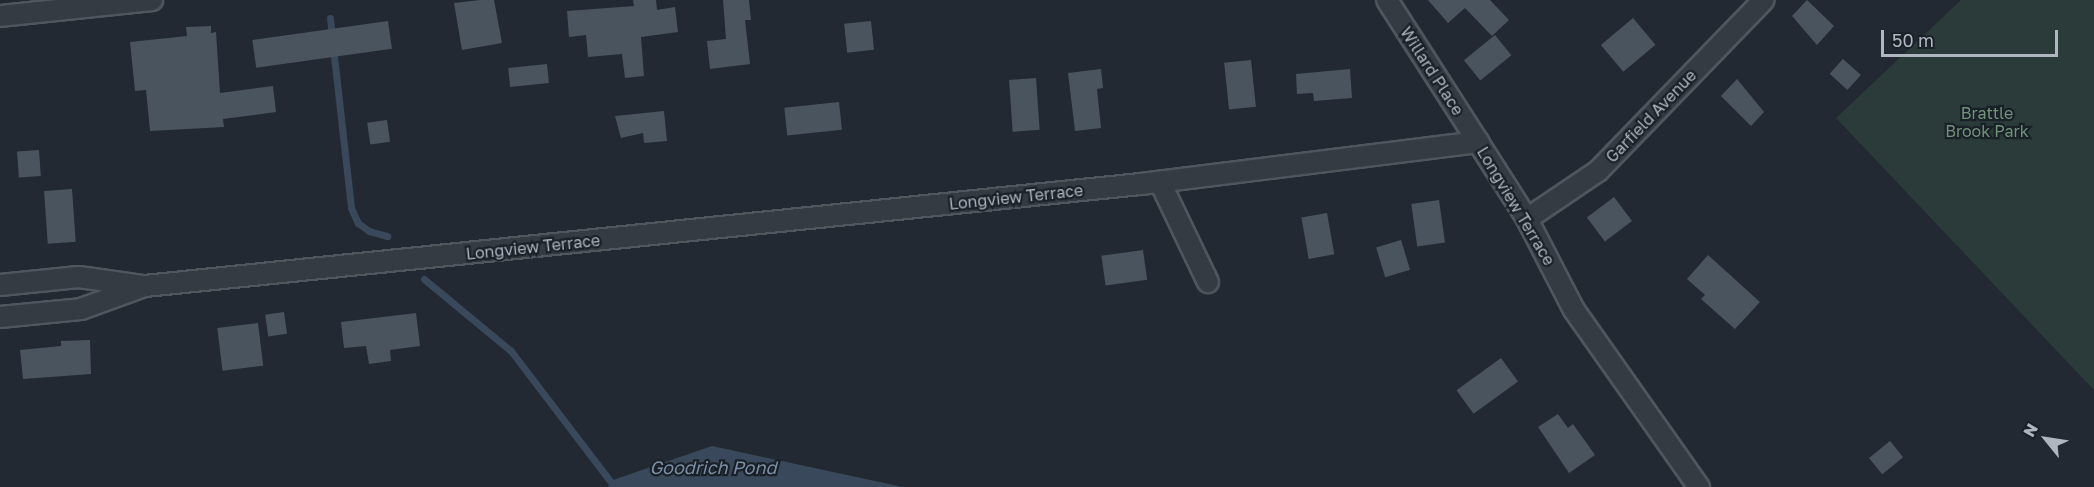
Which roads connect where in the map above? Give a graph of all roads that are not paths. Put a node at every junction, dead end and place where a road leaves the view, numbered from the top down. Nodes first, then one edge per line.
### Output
1 (152, 0) edge
2 (1387, 0) edge
3 (1764, 0) edge
4 (0, 16) edge
5 (1478, 142) junction
6 (1160, 182) junction
7 (1527, 219) junction
8 (1208, 282) dead end
9 (0, 285) edge
10 (145, 286) junction
11 (0, 317) edge
12 (1699, 487) edge

1 - 4 street
2 - 5 street, Willard Place
3 - 7 street, Garfield Avenue
5 - 6 street, Longview Terrace
5 - 7 street, Longview Terrace
6 - 8 street
6 - 10 street, Longview Terrace
7 - 12 street, Longview Terrace
9 - 10 street, Longview Terrace
10 - 11 street, Longview Terrace

